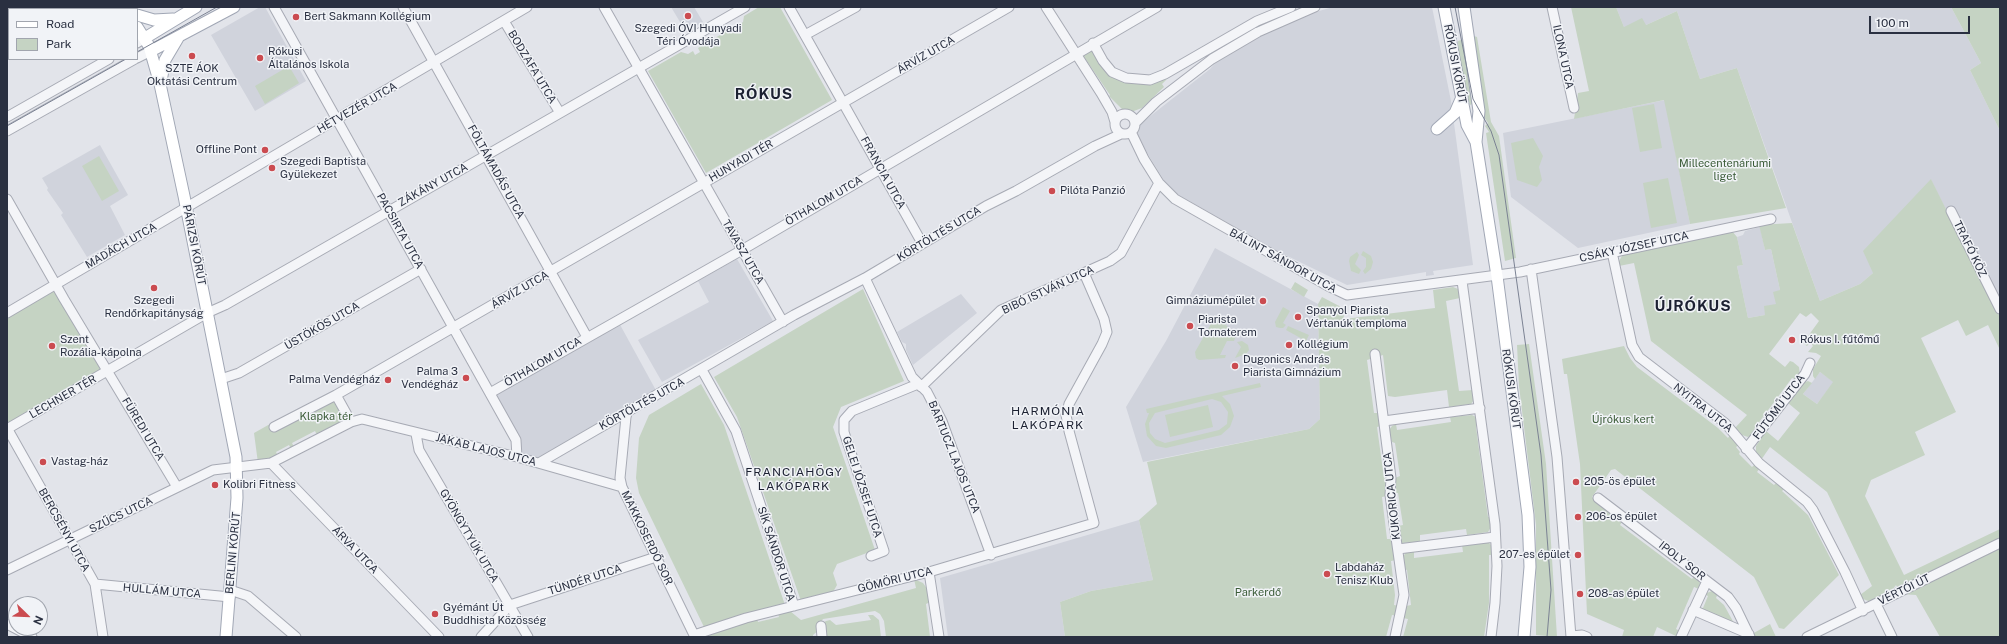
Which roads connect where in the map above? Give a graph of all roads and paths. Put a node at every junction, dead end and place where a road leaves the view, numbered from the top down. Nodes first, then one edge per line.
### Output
1 (196, 7) edge
2 (234, 7) edge
3 (274, 7) edge
4 (403, 7) edge
5 (604, 7) edge
6 (745, 7) edge
7 (789, 7) edge
8 (856, 7) edge
9 (1009, 7) edge
10 (1046, 7) edge
11 (1157, 7) edge
12 (1291, 7) edge
13 (1316, 7) edge
14 (1444, 7) edge
15 (1464, 7) edge
16 (1552, 7) edge
17 (522, 8) edge
18 (138, 15) edge
19 (178, 18) junction
20 (504, 21) junction
21 (138, 30) edge
22 (805, 35) junction
23 (179, 38) junction
24 (141, 41) edge
25 (1093, 43) junction
26 (151, 51) junction
27 (1077, 54) junction
28 (138, 57) edge
29 (108, 60) edge
30 (132, 60) edge
31 (434, 63) junction
32 (638, 68) junction
33 (160, 84) junction
34 (1101, 93) junction
35 (1462, 96) junction
36 (843, 102) junction
37 (1156, 102) junction
38 (1574, 108) dead end
39 (560, 113) junction
40 (1479, 114) junction
41 (1127, 115) junction
42 (7, 117) edge
43 (337, 120) junction
44 (1115, 123) junction
45 (1135, 123) junction
46 (1467, 125) junction
47 (1437, 129) dead end
48 (7, 131) edge
49 (1125, 133) junction
50 (1476, 142) junction
51 (1095, 146) junction
52 (487, 155) junction
53 (880, 168) junction
54 (703, 183) junction
55 (1159, 183) junction
56 (7, 199) edge
57 (186, 208) junction
58 (388, 210) junction
59 (1951, 210) dead end
60 (1771, 219) dead end
61 (922, 243) junction
62 (742, 250) junction
63 (1612, 252) junction
64 (421, 269) junction
65 (1531, 270) junction
66 (551, 272) junction
67 (1084, 273) junction
68 (1497, 276) junction
69 (866, 278) junction
70 (1462, 281) junction
71 (55, 285) junction
72 (2000, 309) edge
73 (7, 313) edge
74 (207, 313) junction
75 (783, 322) junction
76 (454, 327) junction
77 (587, 337) junction
78 (1375, 354) dead end
79 (1810, 363) dead end
80 (108, 370) junction
81 (702, 370) junction
82 (221, 379) junction
83 (919, 385) junction
84 (490, 393) junction
85 (336, 395) junction
86 (1480, 408) junction
87 (628, 410) junction
88 (1384, 421) junction
89 (350, 422) junction
90 (274, 427) dead end
91 (7, 429) edge
92 (416, 434) junction
93 (1746, 449) junction
94 (517, 457) junction
95 (271, 463) junction
96 (539, 463) junction
97 (237, 468) junction
98 (177, 487) junction
99 (622, 487) junction
100 (1598, 498) dead end
101 (1495, 537) junction
102 (70, 540) junction
103 (2000, 543) edge
104 (1398, 549) junction
105 (991, 555) junction
106 (870, 556) dead end
107 (656, 557) junction
108 (7, 570) edge
109 (929, 572) junction
110 (1707, 581) junction
111 (95, 584) junction
112 (230, 593) junction
113 (1876, 604) junction
114 (510, 605) junction
115 (794, 606) junction
116 (1693, 610) junction
117 (1862, 611) junction
118 (7, 624) edge
119 (821, 626) dead end
120 (1749, 635) edge
121 (695, 636) edge
122 (1571, 636) edge
123 (32, 637) edge
124 (103, 637) edge
125 (226, 637) edge
126 (296, 637) edge
127 (439, 637) edge
128 (481, 637) edge
129 (528, 637) edge
130 (822, 637) edge
131 (939, 637) edge
132 (1395, 637) edge
133 (1491, 637) edge
134 (1524, 637) edge
135 (1587, 637) edge
136 (1681, 637) edge
137 (1807, 637) edge
138 (1892, 637) edge

1 - 19 main road
2 - 23 main road
3 - 43 street, PACSIRTA UTCA
4 - 31 street, FÖLTÁMADÁS UTCA
5 - 32 street
6 - 32 street
7 - 22 street
8 - 22 street
9 - 36 street, ÁRVÍZ UTCA
10 - 27 street
11 - 25 street, ÖTHALOM UTCA
12 - 25 street
13 - 37 street
14 - 35 main road, RÓKUSI KÖRÚT
15 - 40 main road, RÓKUSI KÖRÚT
16 - 38 street, ILONA UTCA
17 - 20 street, HÉTVEZÉR UTCA
18 - 19 main road
19 - 24 main road
20 - 31 street, HÉTVEZÉR UTCA
20 - 39 street, BODZAFA UTCA
21 - 24 main road, PÁRIZSI KÖRÚT
22 - 36 street
23 - 26 main road
23 - 33 main road
24 - 26 main road, PÁRIZSI KÖRÚT
25 - 27 street, ÖTHALOM UTCA
26 - 28 street
26 - 33 main road, PÁRIZSI KÖRÚT
27 - 34 street
27 - 53 street, ÖTHALOM UTCA
29 - 42 street
30 - 48 street
31 - 43 street, HÉTVEZÉR UTCA
31 - 52 street, FÖLTÁMADÁS UTCA
32 - 39 street, ZÁKÁNY UTCA
32 - 54 street, HUNYADI TÉR
33 - 57 main road, PÁRIZSI KÖRÚT
34 - 41 street
34 - 44 street
35 - 46 main road, RÓKUSI KÖRÚT
35 - 47 main road
36 - 53 street, FRANCIA UTCA
36 - 54 street, HUNYADI TÉR
37 - 41 street
37 - 45 street
39 - 52 street, ZÁKÁNY UTCA
40 - 46 main road
40 - 50 main road, RÓKUSI KÖRÚT
41 - 44 street
41 - 45 street
43 - 57 street, HÉTVEZÉR UTCA
43 - 58 street, PACSIRTA UTCA
44 - 49 street
44 - 51 street, KÖRTÖLTÉS UTCA
45 - 49 street
46 - 50 main road, RÓKUSI KÖRÚT
49 - 51 street, KÖRTÖLTÉS UTCA
49 - 55 street, BÁLINT SÁNDOR UTCA
50 - 68 main road, RÓKUSI KÖRÚT
51 - 61 street, KÖRTÖLTÉS UTCA
52 - 58 street, ZÁKÁNY UTCA
52 - 66 street, FÖLTÁMADÁS UTCA
53 - 61 street, FRANCIA UTCA
53 - 62 street, ÖTHALOM UTCA
54 - 62 street, TAVASZ UTCA
54 - 66 street, ÁRVÍZ UTCA
55 - 67 street, BIBÓ ISTVÁN UTCA
55 - 70 street, BÁLINT SÁNDOR UTCA
56 - 71 street, LECHNER TÉR
57 - 71 street, MADÁCH UTCA
57 - 74 main road, PÁRIZSI KÖRÚT
58 - 64 street, PACSIRTA UTCA
58 - 74 street, ZÁKÁNY UTCA
59 - 72 street, TRAFÓ KÖZ
60 - 63 street, CSÁKY JÓZSEF UTCA
61 - 69 street, KÖRTÖLTÉS UTCA
62 - 75 street, TAVASZ UTCA
62 - 77 street, ÖTHALOM UTCA
63 - 65 street, CSÁKY JÓZSEF UTCA
63 - 93 street, NYITRA UTCA
64 - 76 street, PACSIRTA UTCA
64 - 82 street, ÜSTÖKÖS UTCA
65 - 68 street, CSÁKY JÓZSEF UTCA
65 - 122 street
66 - 76 street, ÁRVÍZ UTCA
66 - 77 street, FÖLTÁMADÁS UTCA
67 - 83 street, BIBÓ ISTVÁN UTCA
67 - 105 street, GÖMÖRI UTCA
68 - 70 street, BÁLINT SÁNDOR UTCA
68 - 134 main road, RÓKUSI KÖRÚT
69 - 75 street, KÖRTÖLTÉS UTCA
69 - 83 street, BARTUCZ LAJOS UTCA
70 - 86 street
71 - 73 street
71 - 80 street, LECHNER TÉR
74 - 80 street, ZÁKÁNY UTCA
74 - 82 main road, PÁRIZSI KÖRÚT
75 - 81 street, KÖRTÖLTÉS UTCA
76 - 84 street, PACSIRTA UTCA
76 - 85 street, ÁRVÍZ UTCA
77 - 84 street, ÖTHALOM UTCA
78 - 88 street, KUKORICA UTCA
79 - 93 street, FŰTŐMŰ UTCA
80 - 91 street, LECHNER TÉR
80 - 98 street, FÜREDI UTCA
81 - 87 street, KÖRTÖLTÉS UTCA
81 - 115 street, SÍK SÁNDOR UTCA
82 - 97 main road, PÁRIZSI KÖRÚT
83 - 105 street, BARTUCZ LAJOS UTCA
83 - 106 street, GELEI JÓZSEF UTCA
84 - 94 street, PACSIRTA UTCA
85 - 89 street
85 - 90 street
86 - 88 street
86 - 101 street
87 - 96 street, KÖRTÖLTÉS UTCA
87 - 99 street, MAKKOSERDŐ SOR
88 - 104 street, KUKORICA UTCA
89 - 92 street, JAKAB LAJOS UTCA
89 - 95 street
91 - 102 street, BERCSÉNYI UTCA
92 - 94 street, JAKAB LAJOS UTCA
92 - 114 street, GYÖNGYTYÚK UTCA
93 - 117 street, NYITRA UTCA
94 - 96 street, JAKAB LAJOS UTCA
95 - 97 street
95 - 127 street, ÁRVA UTCA
96 - 99 street, JAKAB LAJOS UTCA
97 - 98 street, SZŰCS UTCA
97 - 112 main road, BERLINI KÖRÚT
98 - 102 street, SZŰCS UTCA
99 - 107 street, MAKKOSERDŐ SOR
100 - 110 street, IPOLY SOR
101 - 104 street
101 - 133 street
102 - 108 street, SZŰCS UTCA
102 - 111 street, BERCSÉNYI UTCA
103 - 113 street, VÉRTÓI ÚT
104 - 132 street, KUKORICA UTCA
105 - 109 street, GÖMÖRI UTCA
107 - 114 street, TÜNDÉR UTCA
107 - 121 street, MAKKOSERDŐ SOR
109 - 115 street, GÖMÖRI UTCA
109 - 131 street
110 - 116 street
110 - 120 street, IPOLY SOR
111 - 112 street, HULLÁM UTCA
111 - 124 street, BERCSÉNYI UTCA
112 - 125 main road, BERLINI KÖRÚT
112 - 126 street, HULLÁM UTCA
113 - 117 street, VÉRTÓI ÚT
113 - 138 street
114 - 128 street, TÜNDÉR UTCA
114 - 129 street, GYÖNGYTYÚK UTCA
115 - 121 street, GÖMÖRI UTCA
116 - 120 street
116 - 136 street
117 - 137 street, VÉRTÓI ÚT
118 - 123 street
119 - 130 street
122 - 135 street

